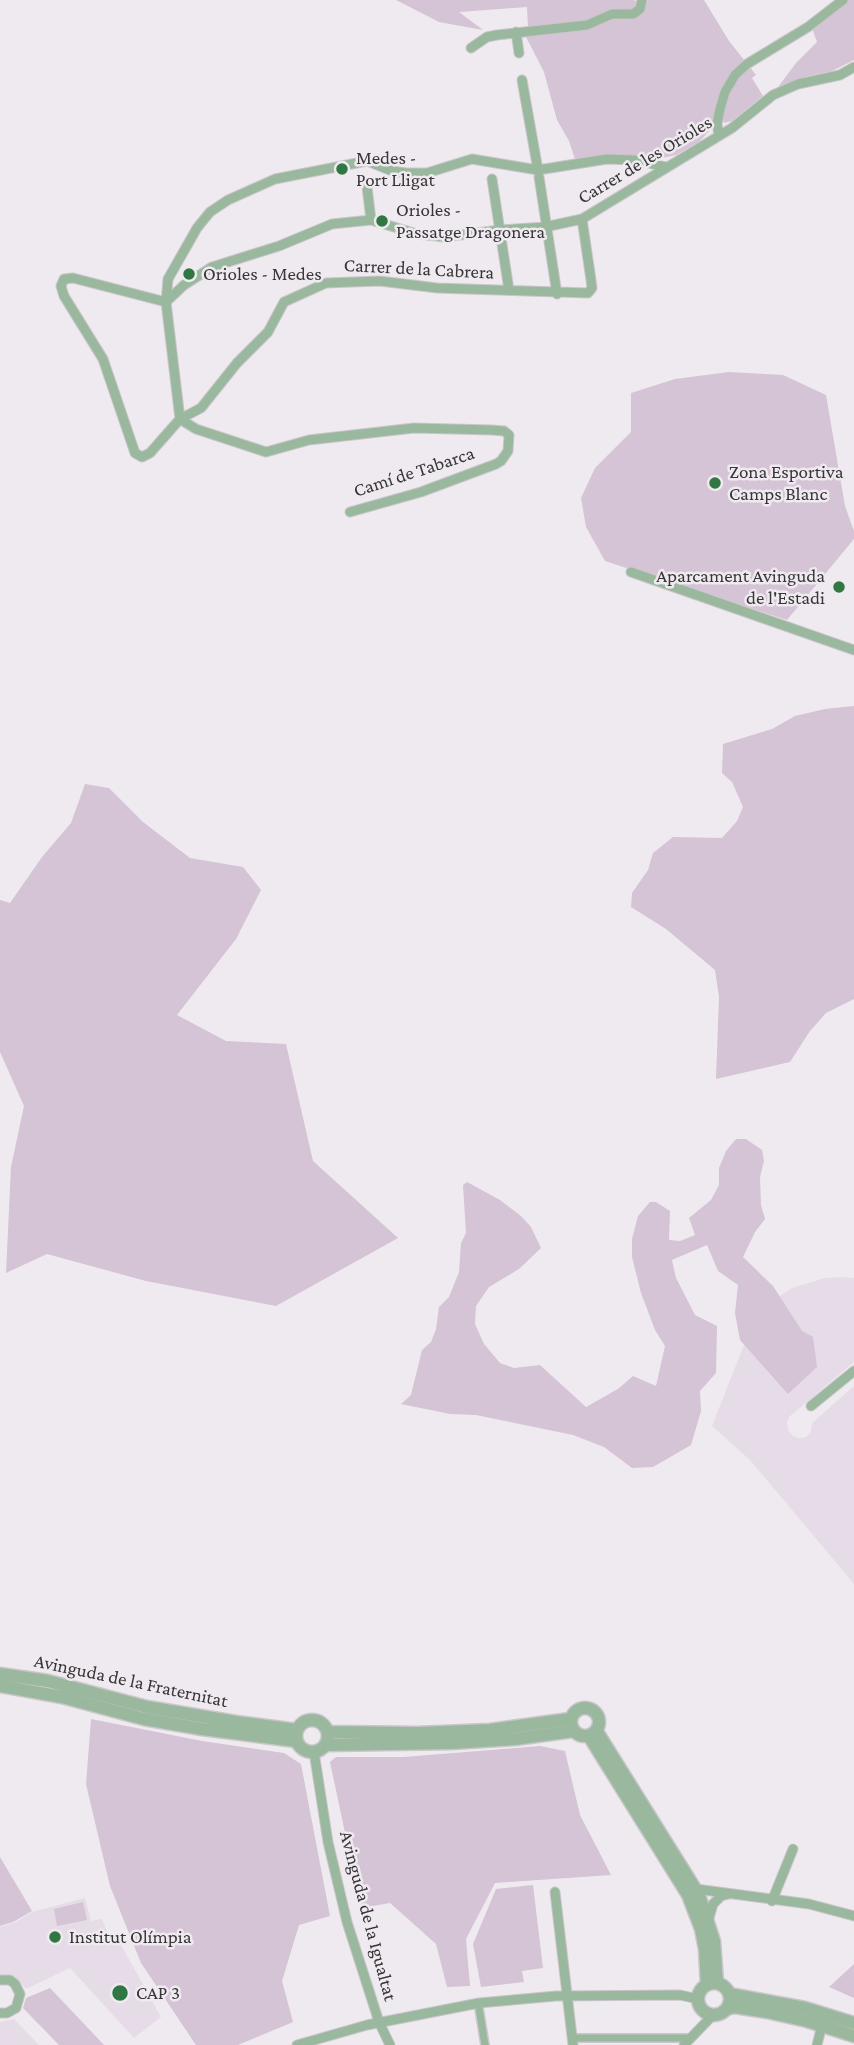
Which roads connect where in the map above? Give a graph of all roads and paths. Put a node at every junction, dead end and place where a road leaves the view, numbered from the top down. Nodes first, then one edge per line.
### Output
1 (642, 0) edge
2 (844, 0) edge
3 (516, 32) junction
4 (471, 48) dead end
5 (519, 53) dead end
6 (854, 67) edge
7 (523, 80) dead end
8 (719, 135) junction
9 (666, 167) junction
10 (538, 173) junction
11 (492, 179) dead end
12 (367, 187) dead end
13 (582, 219) junction
14 (371, 220) junction
15 (545, 227) junction
16 (500, 230) junction
17 (509, 290) junction
18 (557, 294) junction
19 (166, 302) junction
20 (180, 419) junction
21 (350, 512) dead end
22 (631, 572) dead end
23 (854, 650) edge
24 (854, 1371) edge
25 (811, 1406) dead end
26 (0, 1674) edge
27 (0, 1686) edge
28 (146, 1713) junction
29 (572, 1725) junction
30 (593, 1733) junction
31 (297, 1735) junction
32 (322, 1743) junction
33 (793, 1849) dead end
34 (696, 1889) junction
35 (555, 1892) dead end
36 (729, 1894) junction
37 (772, 1900) junction
38 (854, 1916) edge
39 (709, 1918) junction
40 (0, 1980) edge
41 (712, 1984) junction
42 (729, 1994) junction
43 (567, 1996) junction
44 (698, 1999) junction
45 (479, 2008) dead end
46 (726, 2009) junction
47 (0, 2012) edge
48 (713, 2015) junction
49 (379, 2022) junction
50 (854, 2023) edge
51 (822, 2025) junction
52 (854, 2036) edge
53 (572, 2041) edge
54 (687, 2042) edge
55 (297, 2045) edge
56 (390, 2045) edge
57 (485, 2045) edge
58 (817, 2045) edge

1 - 3 street
2 - 8 street
3 - 4 street
3 - 5 street
6 - 8 street, Carrer de les Orioles
7 - 10 street
8 - 9 street, Carrer de les Orioles
9 - 10 street
9 - 13 street, Carrer de les Orioles
10 - 15 street
10 - 19 street
11 - 16 street
12 - 14 street
13 - 15 street, Carrer de les Orioles
13 - 18 street, Carrer de la Cabrera
14 - 16 street, Carrer de les Orioles
14 - 19 street, Carrer de les Orioles
15 - 16 street, Carrer de les Orioles
15 - 18 street
16 - 17 street
17 - 18 street, Carrer de la Cabrera
17 - 20 street, Carrer de la Cabrera
19 - 20 street
19 - 20 street
20 - 21 street, Camí de Tabarca
22 - 23 street
24 - 25 street
26 - 28 street, Avinguda de la Fraternitat
27 - 28 street, Avinguda de la Fraternitat
28 - 31 street, Avinguda de la Fraternitat
29 - 30 street
29 - 30 street
29 - 32 street
30 - 34 street
30 - 41 street
31 - 32 street
31 - 32 street
32 - 49 street, Avinguda de la Igualtat
33 - 37 street
34 - 36 street
34 - 39 street
35 - 43 street
36 - 37 street
36 - 39 street
37 - 38 street
39 - 41 street
40 - 47 street
41 - 42 street
41 - 44 street
42 - 46 street
42 - 50 street
43 - 44 street
43 - 49 street
43 - 53 street
44 - 48 street
45 - 57 street
46 - 48 street
46 - 51 street
48 - 54 street
49 - 55 street
49 - 56 street, Avinguda de la Igualtat
51 - 52 street
51 - 58 street
53 - 54 street

